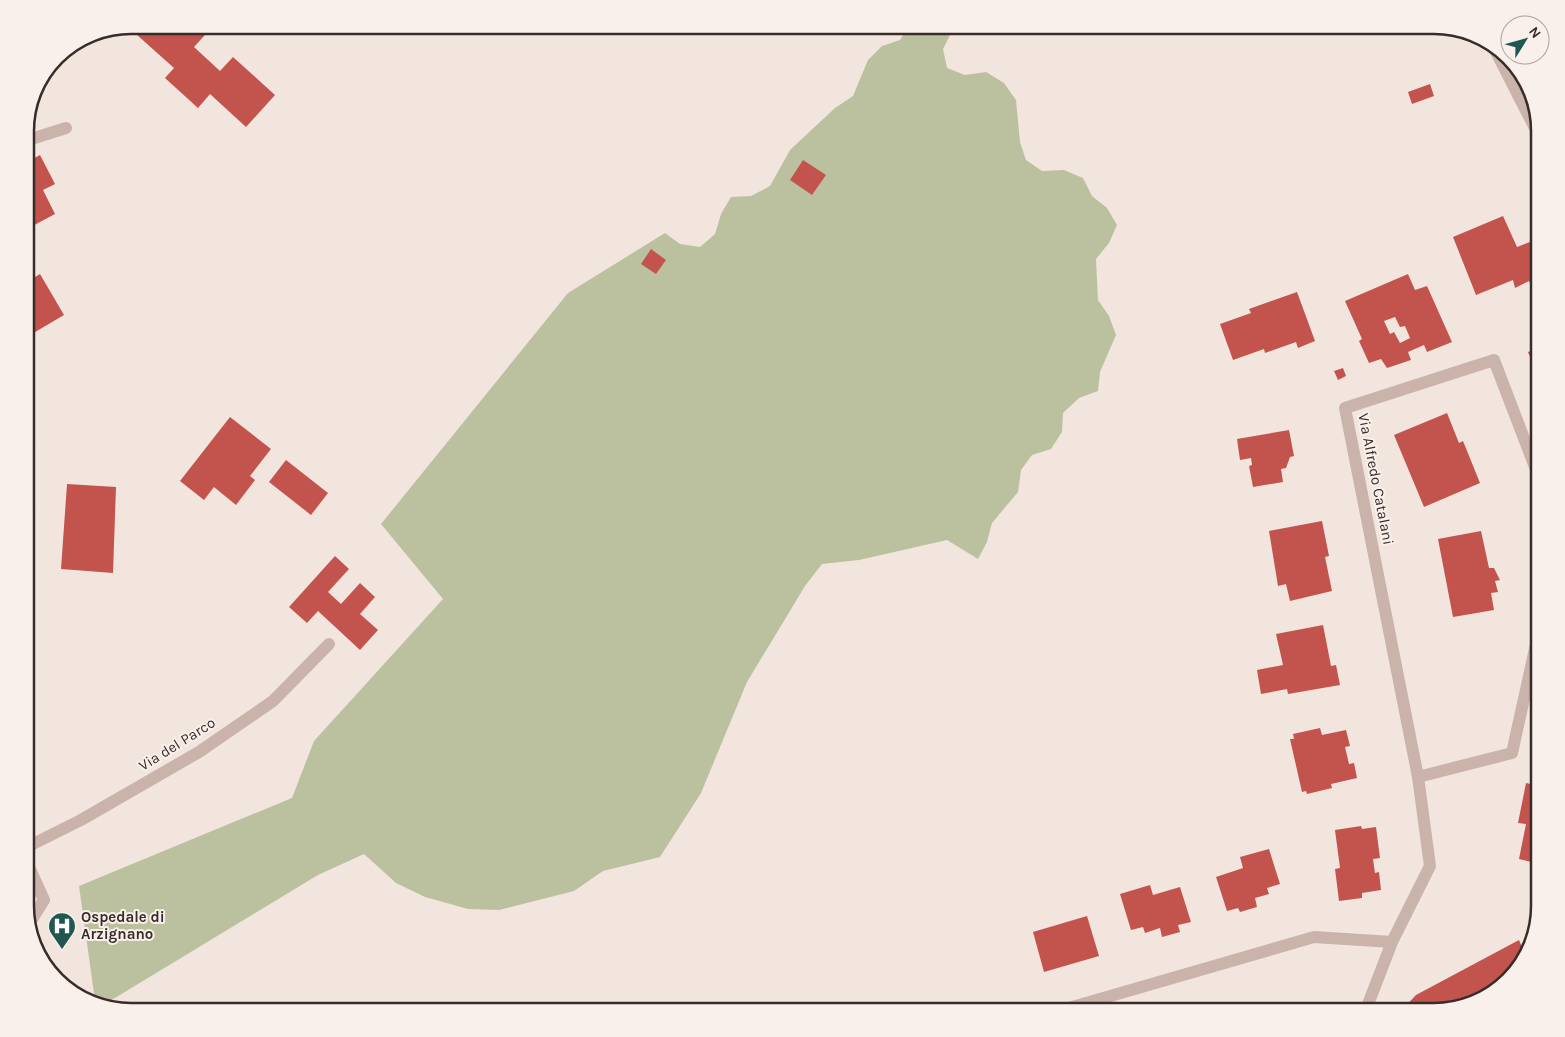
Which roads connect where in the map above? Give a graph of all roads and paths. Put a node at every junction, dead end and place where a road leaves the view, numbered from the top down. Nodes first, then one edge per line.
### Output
1 (1500, 60) edge
2 (1530, 118) edge
3 (66, 128) dead end
4 (34, 138) edge
5 (1531, 457) edge
6 (329, 644) dead end
7 (1531, 667) edge
8 (1418, 777) junction
9 (34, 844) edge
10 (34, 878) edge
11 (34, 915) edge
12 (1392, 942) junction
13 (1086, 1003) edge
14 (1368, 1003) edge

1 - 2 street
3 - 4 street
5 - 8 street, Via Alfredo Catalani
6 - 9 street, Via del Parco
7 - 8 street
8 - 12 street, Via Alfredo Catalani
10 - 11 street
12 - 13 street
12 - 14 street, Via Alfredo Catalani

